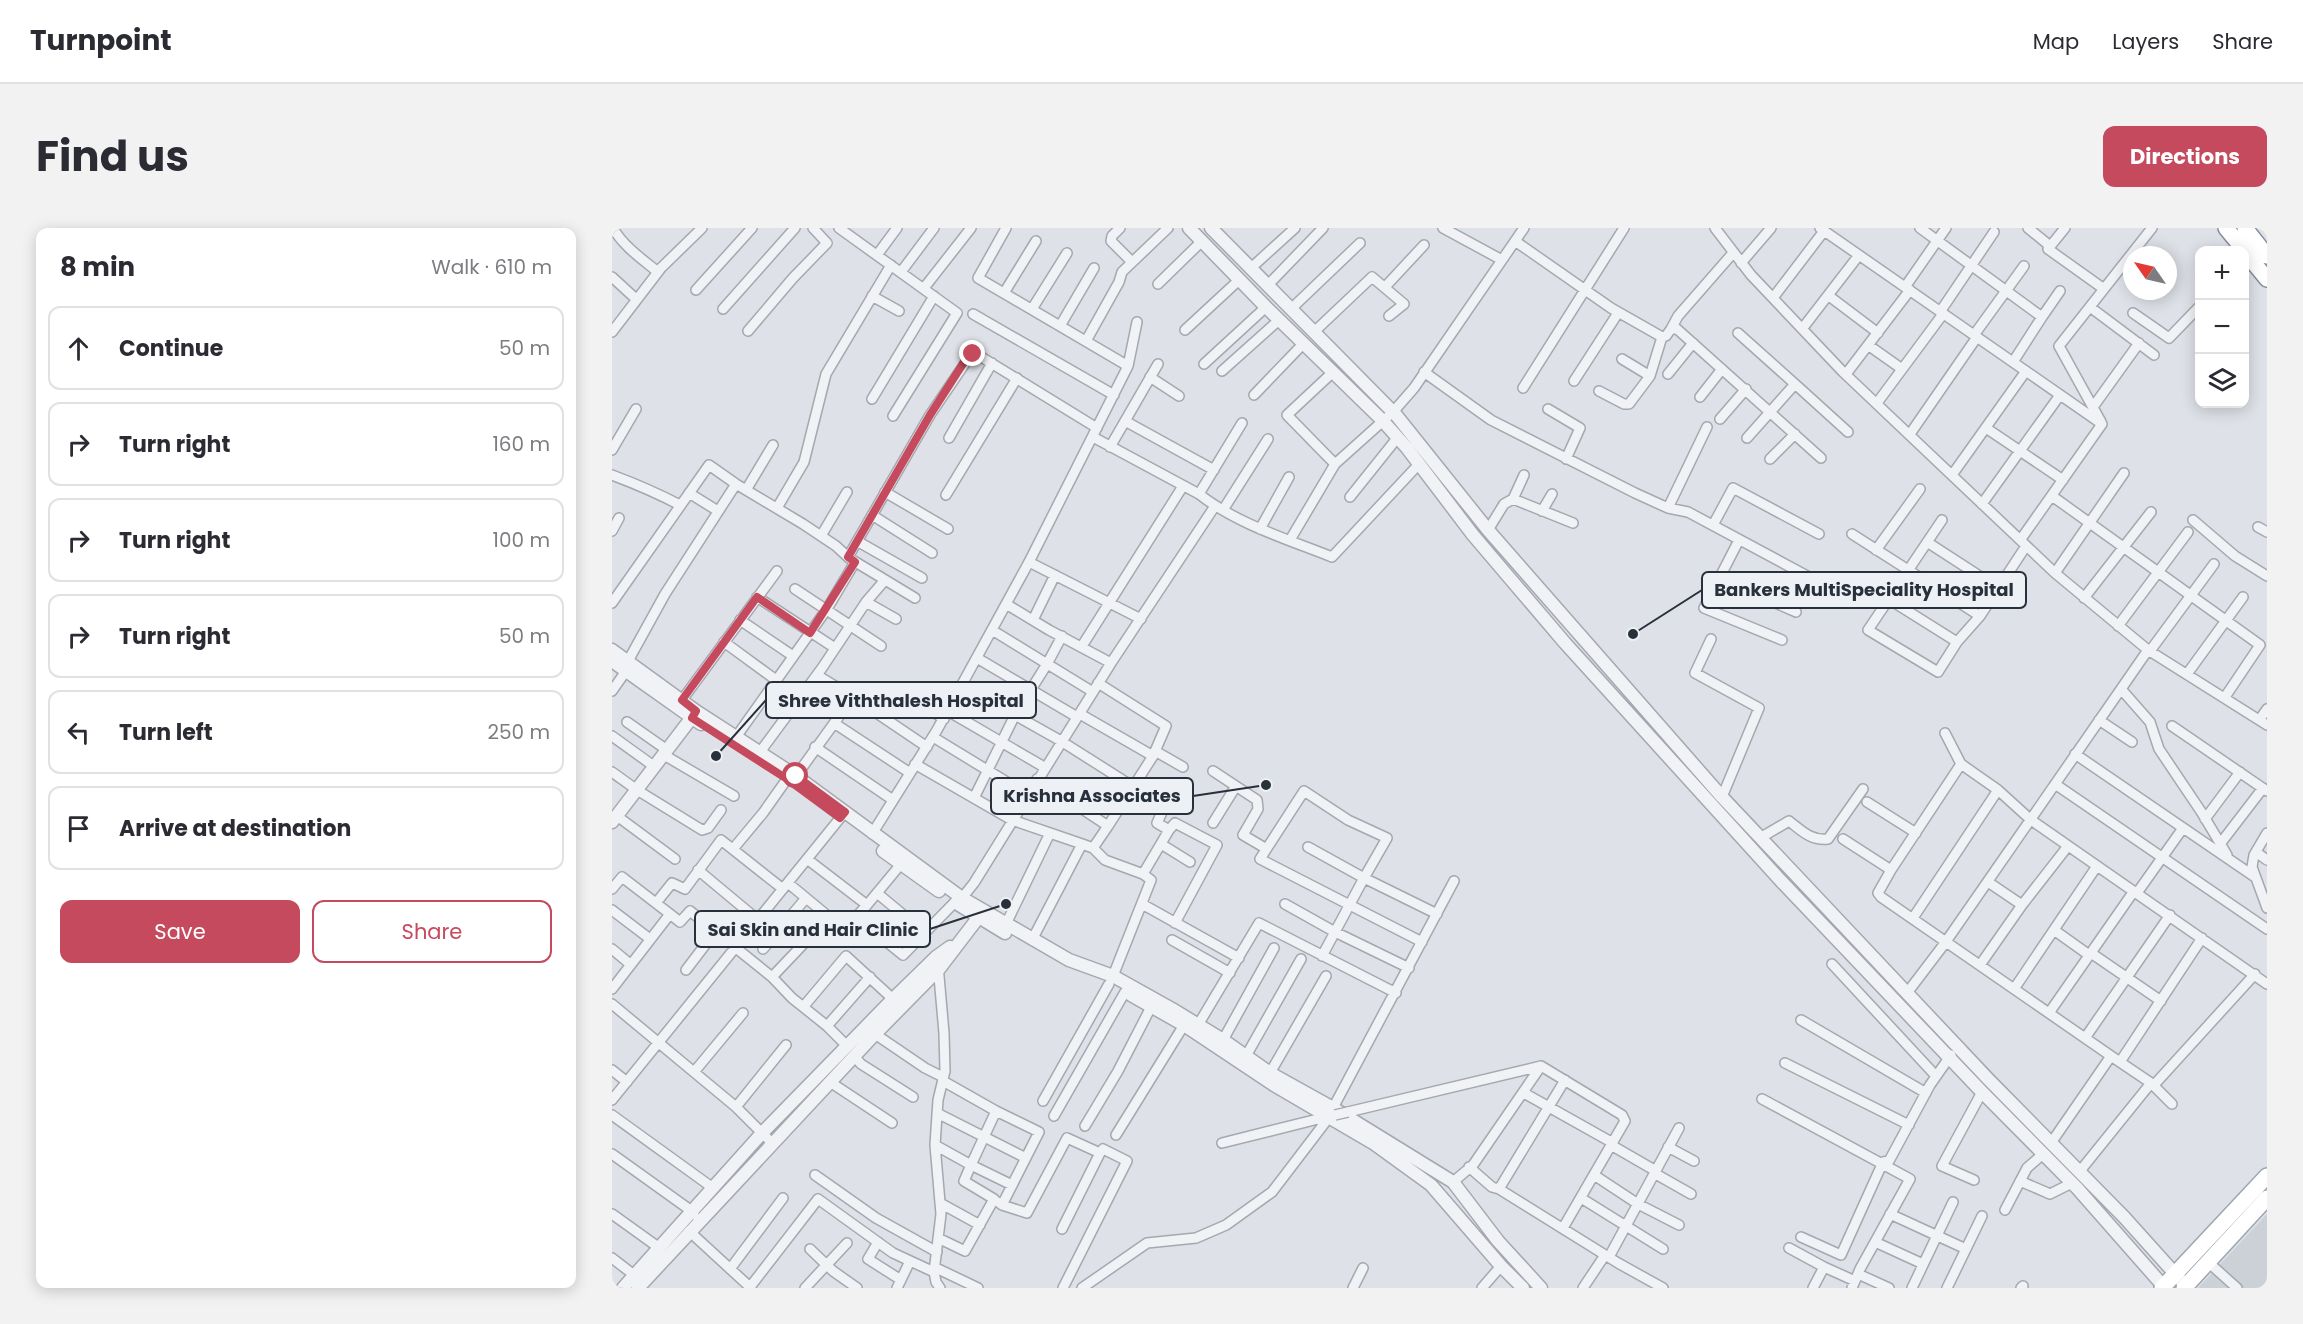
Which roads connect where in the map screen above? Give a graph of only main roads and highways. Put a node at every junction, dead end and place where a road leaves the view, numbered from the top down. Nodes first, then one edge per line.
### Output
1 (2226, 228) edge
2 (2245, 228) edge
3 (2251, 254) edge
4 (2267, 279) edge
5 (2267, 1176) edge
6 (2267, 1198) edge
7 (2182, 1283) edge
8 (2164, 1287) edge

1 - 3 main road
2 - 3 main road
3 - 4 main road
5 - 7 main road
6 - 7 main road
7 - 8 main road

